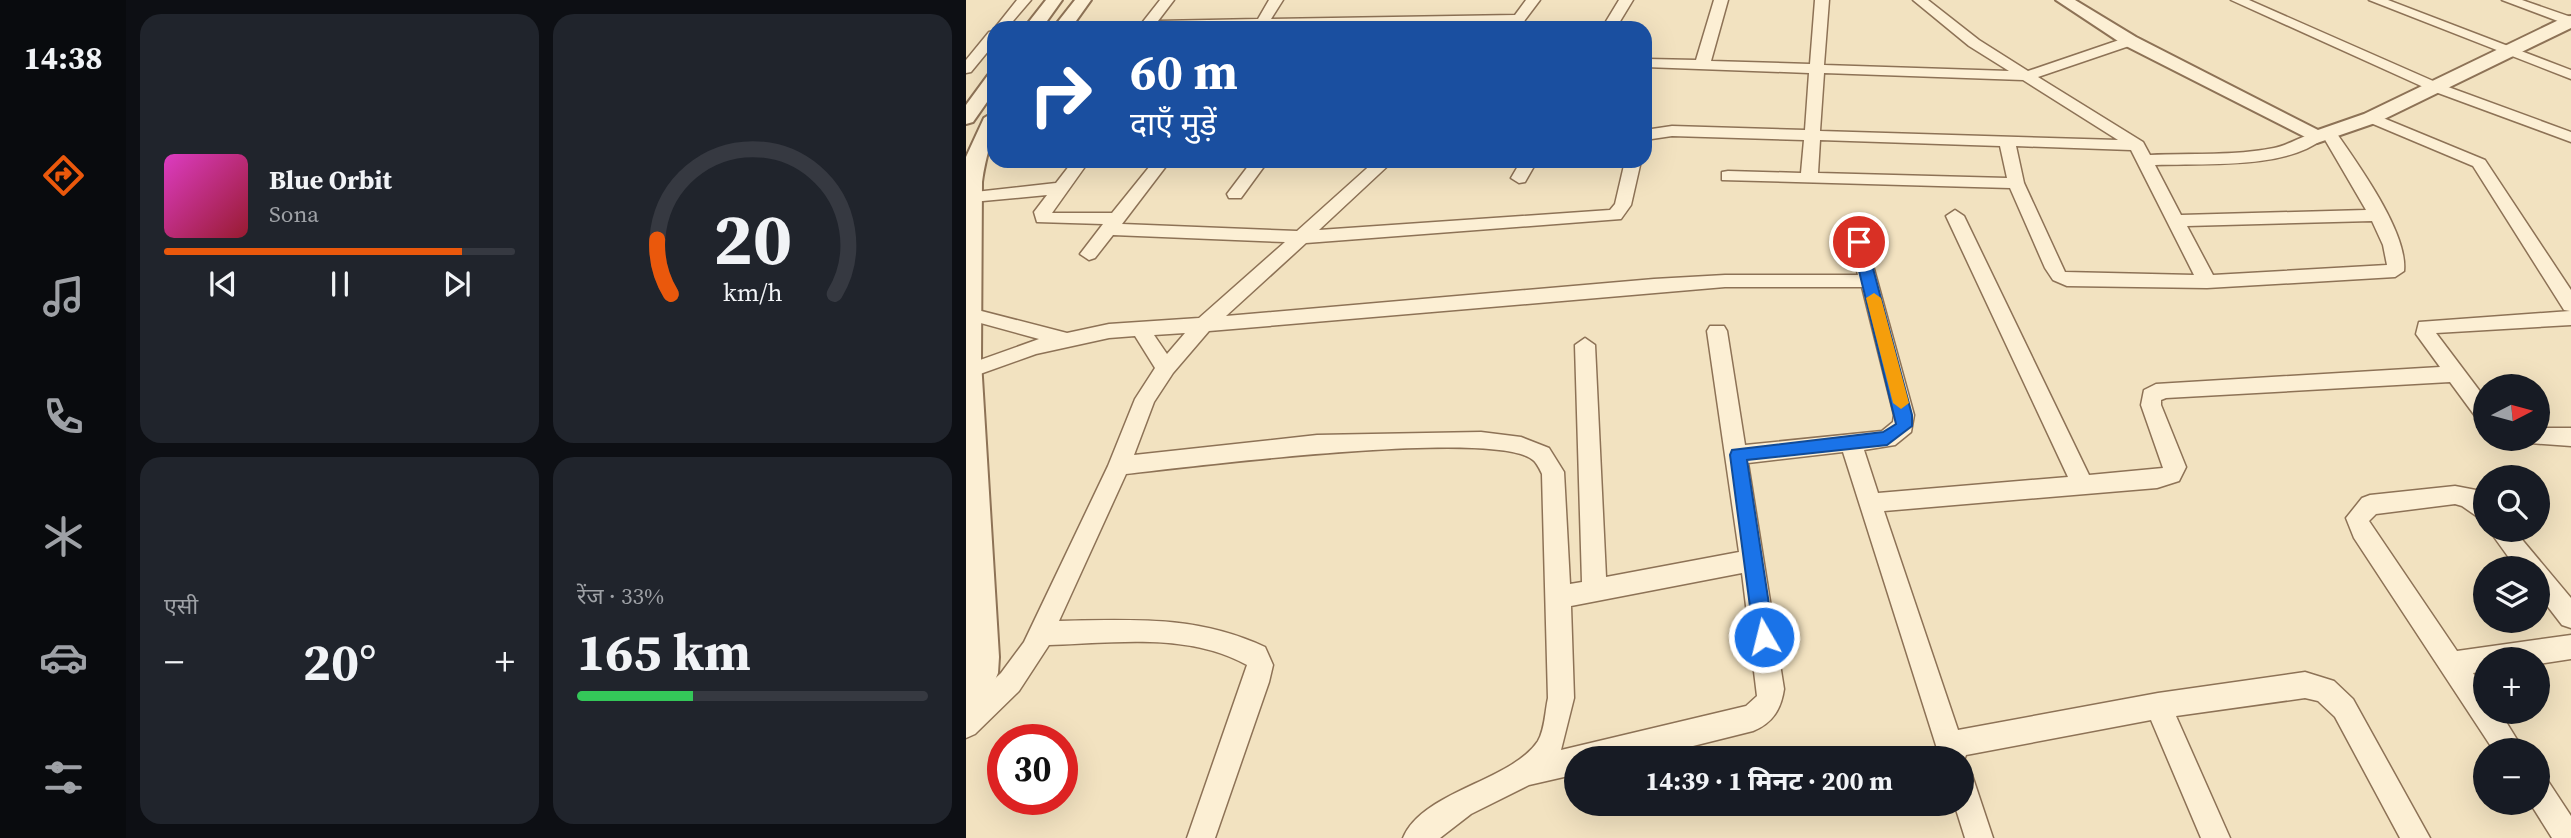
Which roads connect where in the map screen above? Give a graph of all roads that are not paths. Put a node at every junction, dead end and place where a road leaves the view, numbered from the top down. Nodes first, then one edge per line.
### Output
1 (1024, 0) edge
2 (1054, 0) edge
3 (1083, 0) edge
4 (1167, 0) edge
5 (1276, 0) edge
6 (1533, 0) edge
7 (1626, 0) edge
8 (1721, 0) edge
9 (1822, 0) edge
10 (1920, 0) edge
11 (2064, 0) edge
12 (2238, 0) edge
13 (2376, 0) edge
14 (2509, 0) edge
15 (1391, 20) edge
16 (1006, 21) edge
17 (1038, 21) edge
18 (1067, 21) edge
19 (1150, 21) edge
20 (1263, 21) edge
21 (1365, 21) edge
22 (1433, 21) edge
23 (1517, 21) edge
24 (1613, 21) edge
25 (2571, 22) edge
26 (2130, 41) junction
27 (987, 44) edge
28 (2506, 52) junction
29 (1652, 63) edge
30 (1702, 66) junction
31 (966, 69) edge
32 (1815, 70) junction
33 (2571, 75) edge
34 (2027, 76) junction
35 (2435, 87) junction
36 (987, 89) edge
37 (966, 118) edge
38 (2371, 118) junction
39 (1652, 134) edge
40 (987, 135) edge
41 (1811, 136) junction
42 (2323, 136) junction
43 (2571, 137) edge
44 (2007, 141) junction
45 (2141, 152) junction
46 (1076, 168) edge
47 (1157, 168) edge
48 (1255, 168) edge
49 (1377, 168) edge
50 (1525, 168) edge
51 (1631, 168) edge
52 (1728, 176) dead end
53 (970, 177) edge
54 (1519, 178) dead end
55 (1809, 178) junction
56 (2016, 183) junction
57 (1060, 188) junction
58 (1235, 194) dead end
59 (2378, 215) junction
60 (1955, 216) dead end
61 (2176, 221) junction
62 (1854, 222) dead end
63 (1113, 224) junction
64 (1302, 237) junction
65 (1089, 254) dead end
66 (1869, 281) junction
67 (2207, 282) junction
68 (2571, 305) edge
69 (970, 313) junction
70 (2571, 318) edge
71 (1204, 326) junction
72 (1140, 329) junction
73 (1717, 331) dead end
74 (1065, 339) junction
75 (1585, 345) dead end
76 (1166, 368) junction
77 (969, 372) junction
78 (2455, 374) junction
79 (2473, 398) edge
80 (2571, 436) edge
81 (2550, 437) edge
82 (1851, 444) junction
83 (1738, 455) junction
84 (1119, 466) junction
85 (2082, 485) junction
86 (2473, 501) edge
87 (1870, 503) junction
88 (2510, 542) edge
89 (2521, 556) edge
90 (1753, 560) junction
91 (1594, 590) junction
92 (2550, 591) edge
93 (1559, 597) junction
94 (2571, 617) edge
95 (1042, 633) junction
96 (2571, 647) edge
97 (2451, 664) junction
98 (2158, 706) junction
99 (966, 709) edge
100 (966, 725) edge
101 (2501, 738) edge
102 (1638, 746) edge
103 (1949, 746) edge
104 (1974, 746) edge
105 (1564, 763) edge
106 (1526, 772) junction
107 (2550, 809) edge
108 (1972, 816) edge
109 (1201, 838) edge
110 (1417, 838) edge
111 (1979, 838) edge
112 (2216, 838) edge
113 (2416, 838) edge
114 (2569, 838) edge

1 - 16 street
2 - 17 street
3 - 18 street
4 - 19 street
5 - 20 street
6 - 23 street
7 - 24 street
8 - 30 street
9 - 32 street
10 - 34 street
11 - 26 street
12 - 35 street
13 - 28 street
14 - 25 street
15 - 21 street
15 - 22 street
25 - 28 street
26 - 34 street
26 - 42 street
27 - 31 street
28 - 33 street
28 - 35 street
29 - 30 street
30 - 32 street
32 - 34 street
32 - 41 street
34 - 45 street
35 - 38 street
35 - 43 street
36 - 37 street
38 - 42 street
38 - 68 street
39 - 41 street
40 - 53 street
41 - 44 street
41 - 55 street
42 - 45 street
42 - 59 street
44 - 45 street
44 - 56 street
45 - 61 street
46 - 57 street
47 - 63 street
48 - 58 street
49 - 64 street
50 - 54 street
51 - 64 street
52 - 55 street
53 - 57 street
53 - 69 street
55 - 56 street
56 - 67 street
57 - 63 street
59 - 61 street
59 - 67 street
60 - 85 street
61 - 67 street
62 - 66 street
63 - 64 street
63 - 65 street
64 - 71 street
66 - 71 street
66 - 82 street
69 - 74 street
69 - 77 street
70 - 78 street
71 - 72 street
71 - 76 street
72 - 74 street
72 - 76 street
73 - 83 street
74 - 77 street
75 - 91 street
76 - 84 street
77 - 99 street
78 - 79 street
78 - 85 street
80 - 81 street
82 - 83 street
82 - 87 street
83 - 90 street
84 - 93 street
84 - 95 street
85 - 87 street
86 - 97 street
87 - 103 street
88 - 89 street
90 - 91 street
90 - 102 street
91 - 93 street
92 - 94 street
93 - 106 street
95 - 100 street
95 - 109 street
96 - 97 street
97 - 101 street
98 - 104 street
98 - 112 street
98 - 113 street
105 - 106 street
106 - 110 street
107 - 114 street
108 - 111 street

